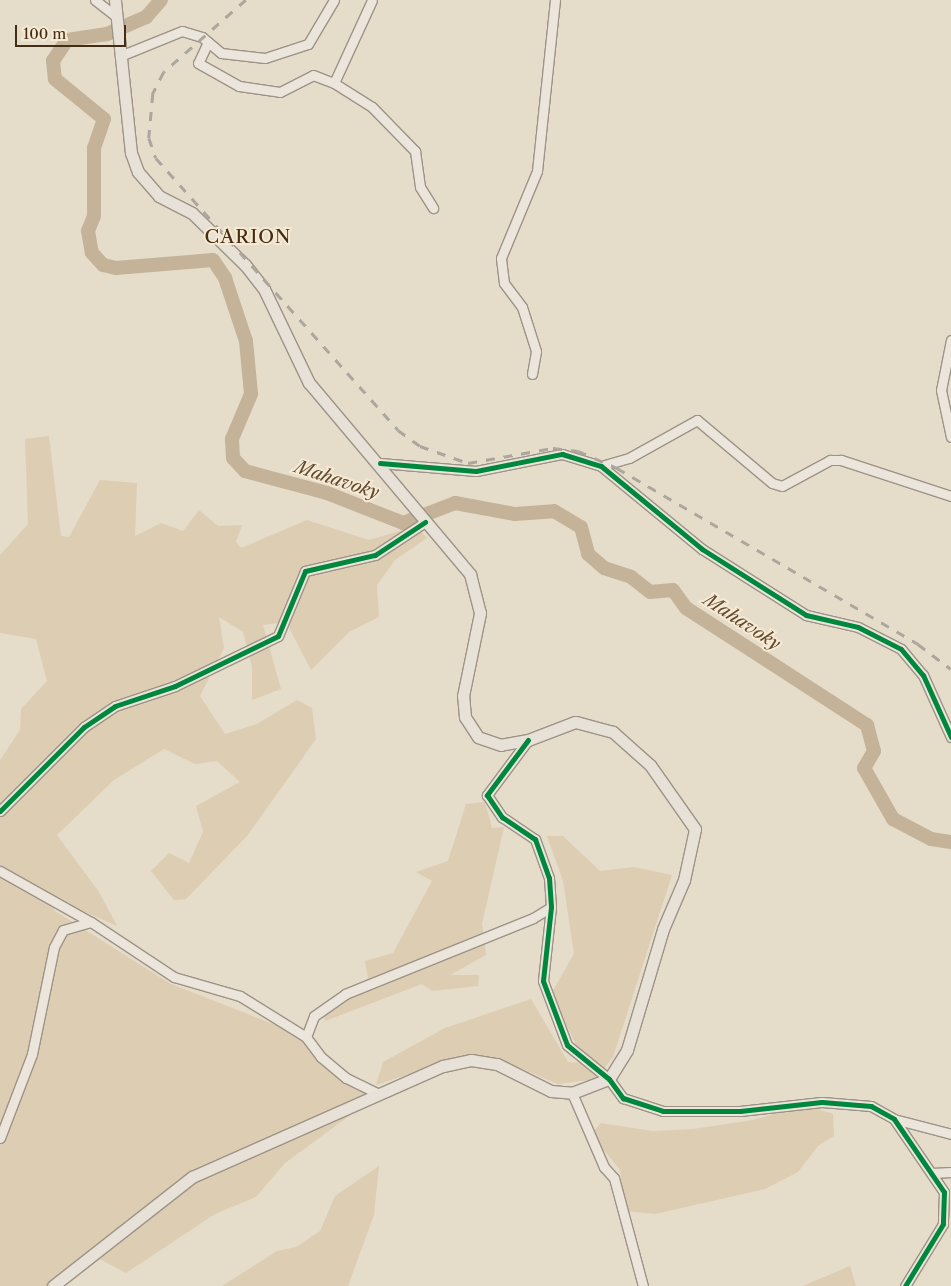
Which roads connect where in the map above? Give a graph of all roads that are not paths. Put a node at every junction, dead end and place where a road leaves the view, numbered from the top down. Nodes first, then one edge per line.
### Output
1 (95, 0) edge
2 (115, 0) edge
3 (334, 0) edge
4 (372, 0) edge
5 (555, 0) edge
6 (114, 15) junction
7 (208, 42) junction
8 (119, 51) junction
9 (334, 83) junction
10 (433, 208) dead end
11 (951, 340) edge
12 (532, 374) dead end
13 (951, 437) edge
14 (380, 464) junction
15 (601, 466) junction
16 (951, 496) edge
17 (425, 522) junction
18 (951, 737) edge
19 (528, 740) junction
20 (0, 811) edge
21 (0, 871) edge
22 (551, 907) junction
23 (91, 922) junction
24 (306, 1037) junction
25 (609, 1079) junction
26 (572, 1093) junction
27 (379, 1094) junction
28 (894, 1119) junction
29 (951, 1134) edge
30 (0, 1138) edge
31 (951, 1172) edge
32 (932, 1174) junction
33 (53, 1286) edge
34 (643, 1286) edge
35 (905, 1286) edge

1 - 6 street
2 - 6 main road
3 - 7 street
4 - 9 street
5 - 12 street
6 - 8 main road
7 - 8 street
7 - 9 street
8 - 14 main road
9 - 10 street
11 - 13 street
14 - 15 street
14 - 17 main road
15 - 16 street
15 - 18 street
17 - 19 main road
17 - 20 street
19 - 22 street
19 - 25 main road
21 - 23 street
22 - 24 street
22 - 25 street
23 - 24 street
23 - 30 street
24 - 27 street
25 - 26 main road
25 - 28 street
26 - 27 main road
26 - 34 street
27 - 33 main road
28 - 29 street
28 - 32 street
31 - 32 street
32 - 35 street

